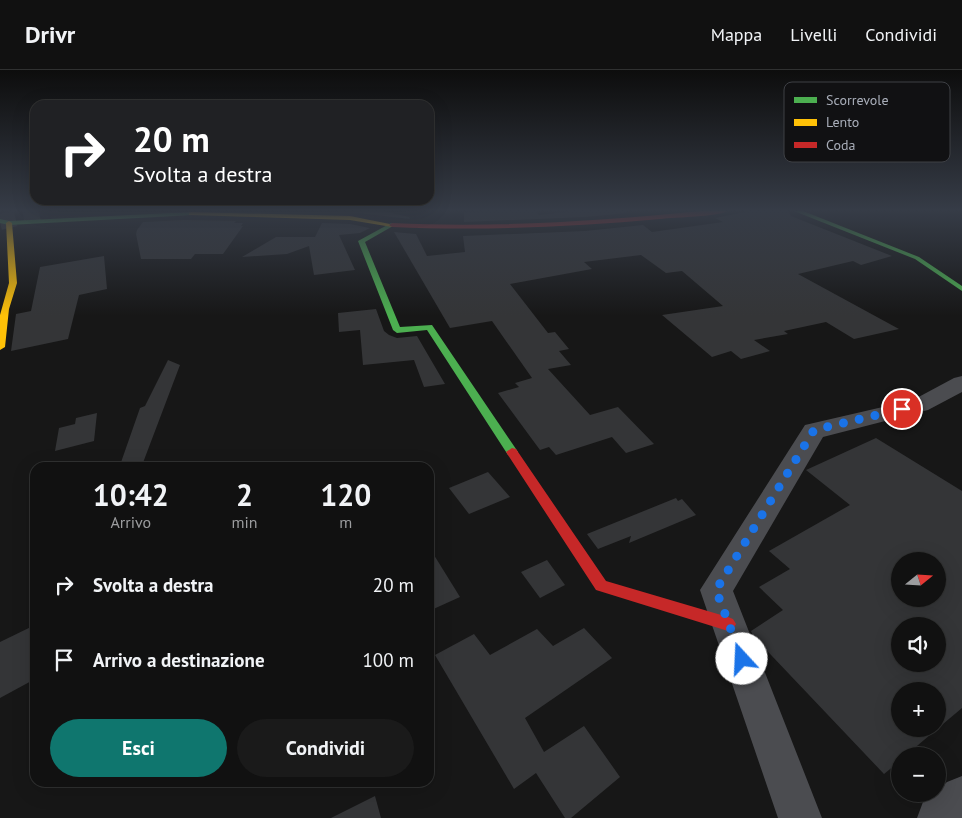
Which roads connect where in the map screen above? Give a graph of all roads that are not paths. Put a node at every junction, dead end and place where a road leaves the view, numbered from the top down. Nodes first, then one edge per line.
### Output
1 (9, 246) edge
2 (363, 246) edge
3 (887, 246) edge
4 (962, 289) edge
5 (0, 347) edge
6 (962, 383) edge
7 (728, 624) junction
8 (962, 797) edge
9 (800, 818) edge
10 (939, 818) edge

1 - 5 street
2 - 7 street
3 - 4 street
6 - 7 street
7 - 9 street
8 - 10 street

